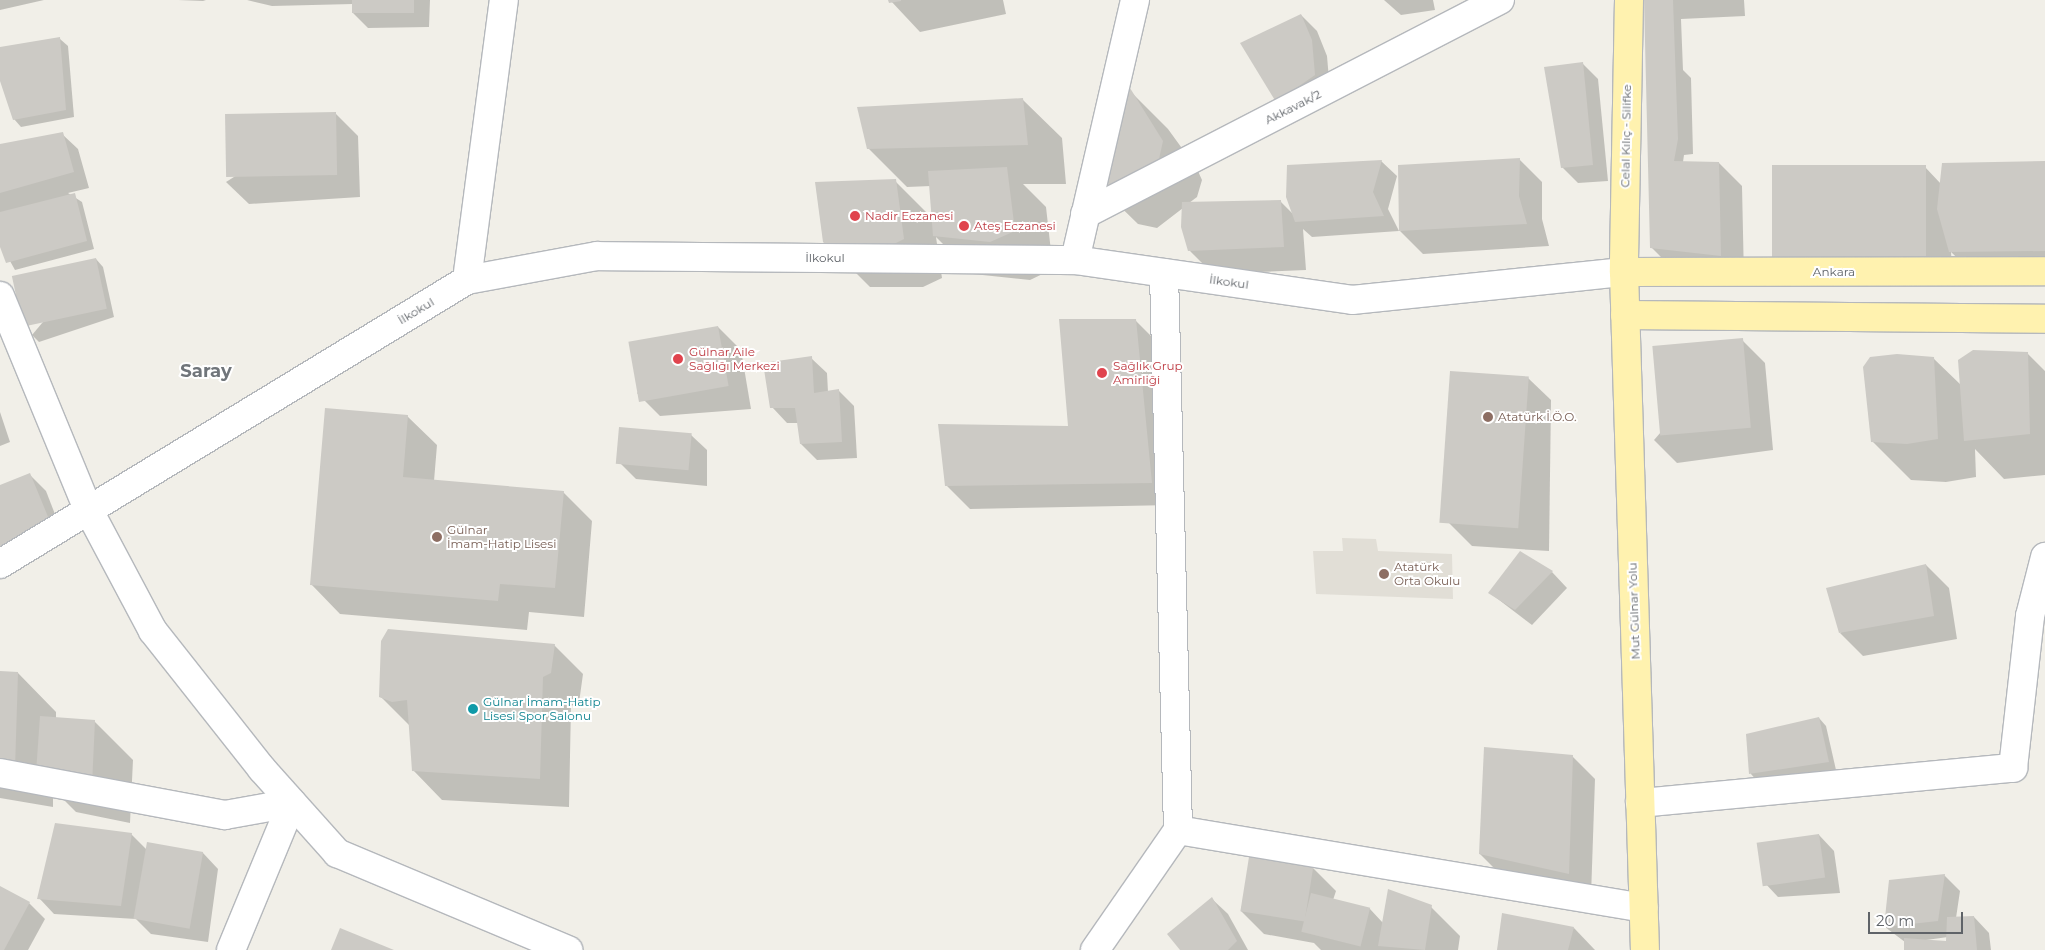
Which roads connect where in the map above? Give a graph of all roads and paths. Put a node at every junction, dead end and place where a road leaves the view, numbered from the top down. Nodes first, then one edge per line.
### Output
1 (504, 0) edge
2 (1135, 0) edge
3 (1500, 0) edge
4 (1629, 0) edge
5 (1085, 214) junction
6 (1075, 260) junction
7 (2045, 271) edge
8 (1624, 272) junction
9 (1164, 273) junction
10 (467, 280) junction
11 (0, 296) edge
12 (1625, 316) junction
13 (2045, 318) edge
14 (87, 507) junction
15 (2045, 557) edge
16 (0, 564) edge
17 (0, 773) edge
18 (1640, 802) junction
19 (292, 803) junction
20 (1178, 830) junction
21 (1644, 908) junction
22 (231, 950) edge
23 (568, 950) edge
24 (1094, 950) edge
25 (1645, 950) edge

1 - 10 street
2 - 5 street
3 - 5 street, Akkavak/2
4 - 8 main road, Celal Kılıç - Silifke
5 - 6 street
6 - 9 street, İlkokul
6 - 10 street, İlkokul
7 - 8 main road, Ankara
8 - 9 street, İlkokul
8 - 12 main road, Mut Gülnar Yolu
9 - 20 street
10 - 14 street, İlkokul
11 - 14 street
12 - 13 main road
12 - 18 main road, Mut Gülnar Yolu
14 - 16 street, İlkokul
14 - 19 street
15 - 18 street
17 - 19 street
18 - 21 main road, Mut Gülnar Yolu
19 - 22 street
19 - 23 street
20 - 21 street
20 - 24 street
21 - 25 main road, Mut Gülnar Yolu

